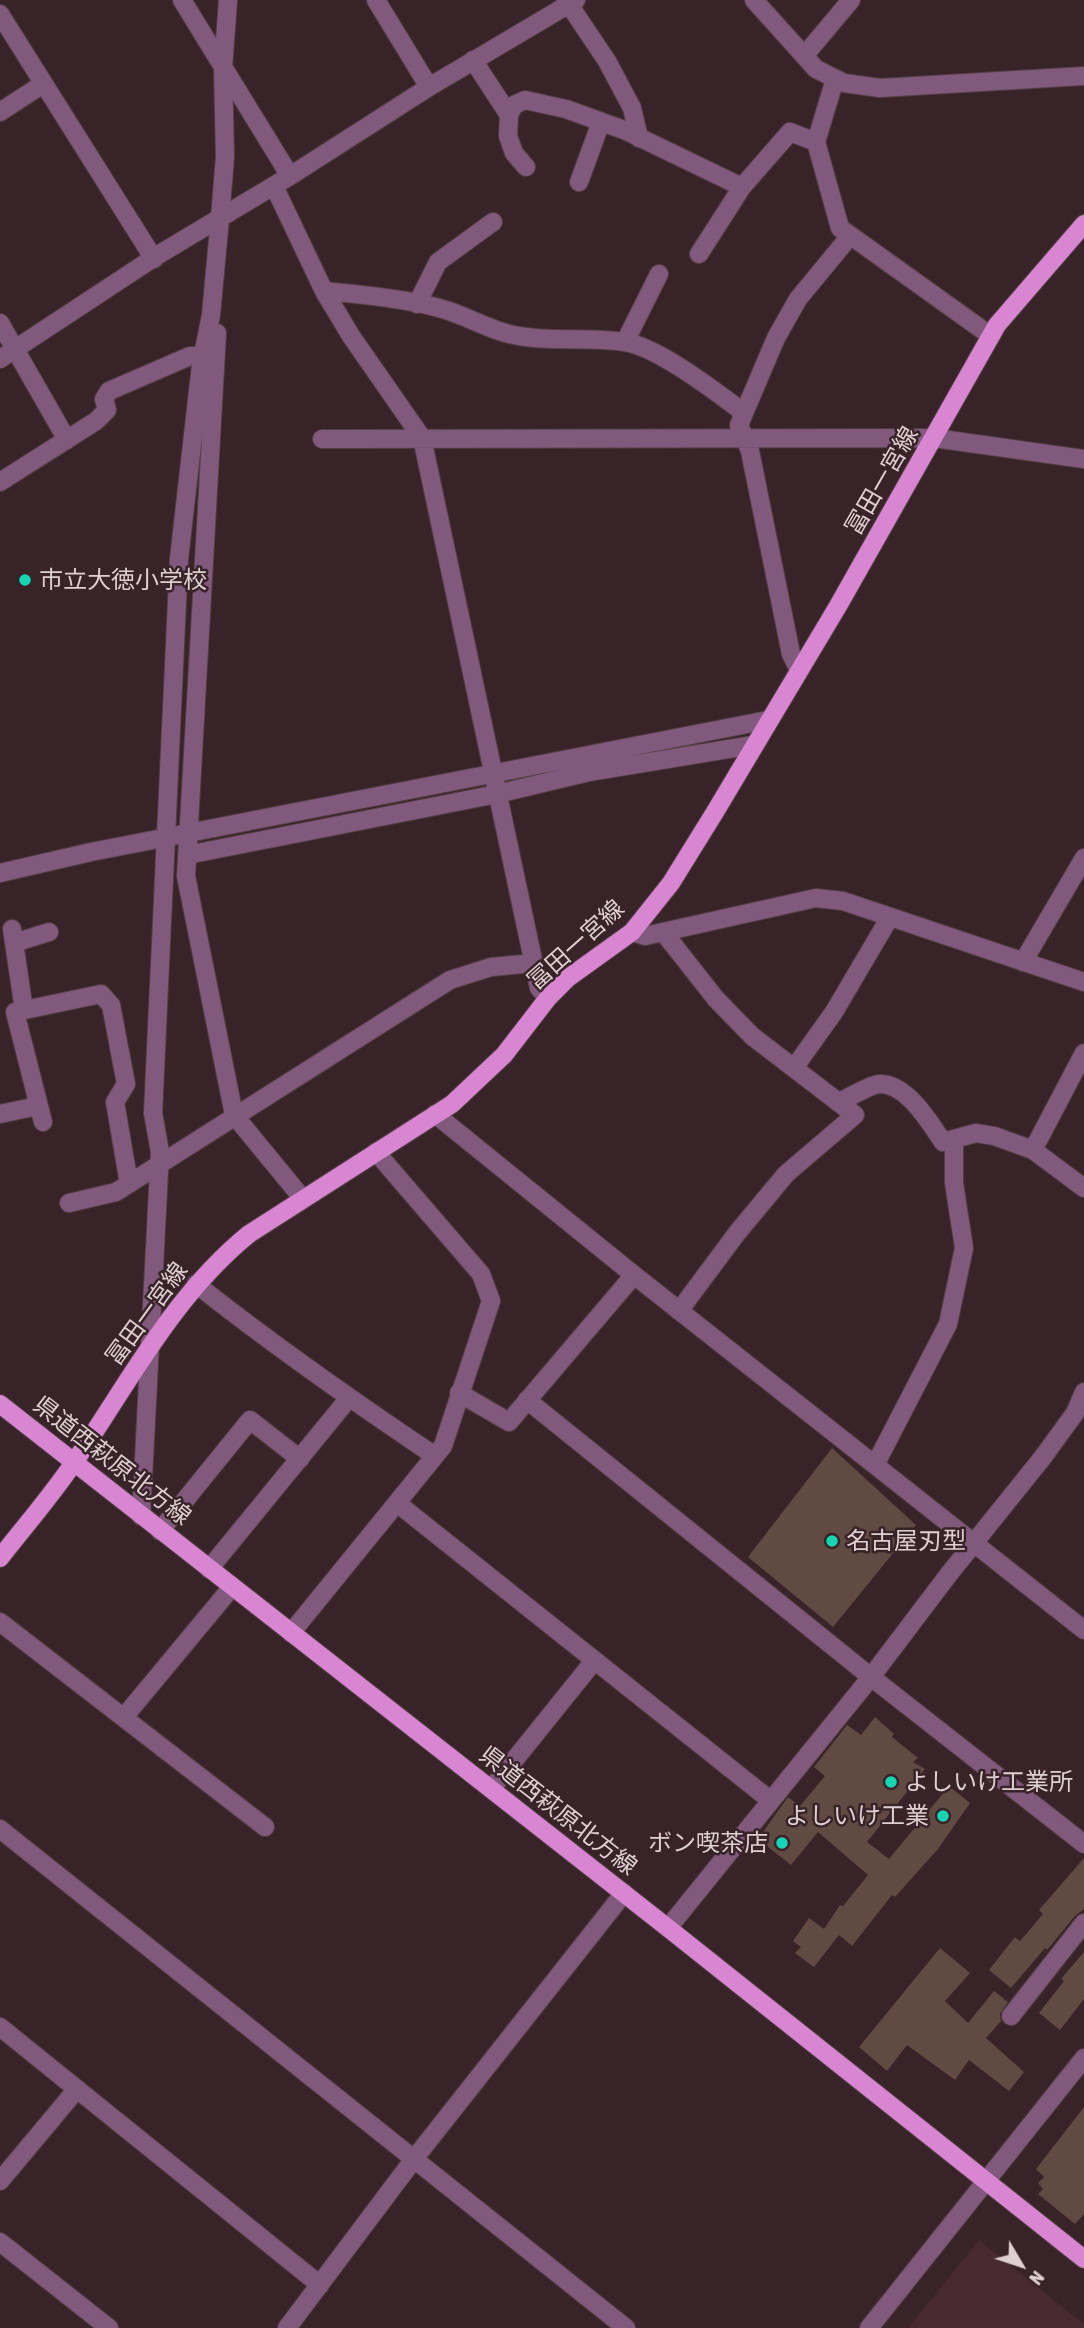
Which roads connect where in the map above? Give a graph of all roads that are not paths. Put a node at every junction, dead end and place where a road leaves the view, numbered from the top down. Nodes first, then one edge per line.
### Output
1 (182, 0) edge
2 (228, 0) edge
3 (376, 0) edge
4 (754, 0) edge
5 (851, 0) edge
6 (570, 2) edge
7 (0, 15) edge
8 (804, 56) junction
9 (474, 60) junction
10 (223, 68) junction
11 (1084, 76) edge
12 (835, 79) junction
13 (43, 84) junction
14 (429, 87) junction
15 (0, 111) edge
16 (509, 115) junction
17 (601, 122) junction
18 (639, 138) junction
19 (816, 142) junction
20 (526, 167) dead end
21 (290, 176) junction
22 (579, 182) dead end
23 (274, 186) junction
24 (741, 187) junction
25 (223, 216) junction
26 (492, 222) dead end
27 (1084, 223) edge
28 (850, 236) junction
29 (699, 254) dead end
30 (154, 258) junction
31 (659, 274) dead end
32 (324, 291) junction
33 (416, 304) junction
34 (0, 323) edge
35 (991, 337) junction
36 (625, 342) junction
37 (16, 349) junction
38 (202, 356) junction
39 (0, 359) edge
40 (743, 412) junction
41 (422, 438) junction
42 (743, 438) junction
43 (934, 438) junction
44 (322, 439) dead end
45 (67, 440) junction
46 (1084, 459) edge
47 (0, 482) edge
48 (800, 670) junction
49 (768, 720) junction
50 (754, 745) junction
51 (493, 775) junction
52 (497, 793) junction
53 (188, 833) junction
54 (165, 838) junction
55 (187, 855) junction
56 (1084, 858) edge
57 (0, 873) edge
58 (890, 917) junction
59 (49, 932) dead end
60 (632, 932) junction
61 (664, 933) junction
62 (1023, 962) junction
63 (534, 963) junction
64 (1084, 982) edge
65 (548, 998) junction
66 (14, 1019) edge
67 (1084, 1053) edge
68 (794, 1068) junction
69 (839, 1102) junction
70 (0, 1114) edge
71 (435, 1114) junction
72 (234, 1115) junction
73 (954, 1139) junction
74 (1033, 1150) junction
75 (376, 1152) junction
76 (159, 1165) junction
77 (129, 1184) junction
78 (1084, 1188) edge
79 (303, 1199) junction
80 (69, 1203) dead end
81 (634, 1275) junction
82 (195, 1284) junction
83 (679, 1311) junction
84 (149, 1349) junction
85 (1084, 1392) edge
86 (459, 1393) junction
87 (349, 1398) junction
88 (527, 1400) junction
89 (0, 1404) edge
90 (435, 1456) junction
91 (299, 1459) junction
92 (74, 1464) junction
93 (875, 1465) junction
94 (397, 1503) junction
95 (141, 1516) junction
96 (160, 1531) junction
97 (974, 1543) junction
98 (0, 1558) edge
99 (209, 1569) junction
100 (232, 1587) junction
101 (0, 1622) edge
102 (1084, 1630) edge
103 (291, 1633) junction
104 (594, 1661) junction
105 (871, 1677) junction
106 (124, 1717) junction
107 (491, 1788) junction
108 (770, 1800) junction
109 (265, 1827) dead end
110 (0, 1829) edge
111 (1083, 1841) edge
112 (624, 1893) junction
113 (1084, 1923) edge
114 (668, 1928) junction
115 (1011, 2016) dead end
116 (0, 2027) edge
117 (1084, 2058) edge
118 (77, 2089) junction
119 (414, 2159) junction
120 (0, 2181) edge
121 (986, 2182) junction
122 (0, 2242) edge
123 (1084, 2259) edge
124 (320, 2285) junction
125 (109, 2328) edge
126 (286, 2328) edge
127 (626, 2328) edge
128 (869, 2328) edge

1 - 10 street
2 - 10 street
3 - 14 street
4 - 8 street
5 - 8 street
6 - 9 street
6 - 18 street
7 - 13 street
8 - 12 street
9 - 14 street
9 - 16 street
10 - 21 street
10 - 25 street
11 - 12 street
12 - 19 street
13 - 15 street
13 - 30 street
14 - 21 street
16 - 17 street
16 - 20 street
17 - 18 street
17 - 22 street
18 - 24 street
19 - 24 street
19 - 28 street
21 - 23 street
23 - 25 street
23 - 32 street
24 - 29 street
25 - 30 street
25 - 38 street
25 - 53 street
26 - 33 street
27 - 35 main road, 冨田一宮線
28 - 35 street
28 - 40 street
30 - 37 street
31 - 36 street
32 - 33 street
32 - 41 street
33 - 36 street
34 - 37 street
35 - 43 main road, 冨田一宮線
36 - 40 street
37 - 39 street
37 - 45 street
38 - 45 street
38 - 54 street
40 - 42 street
41 - 42 street
41 - 44 street
41 - 51 street
42 - 43 street
42 - 48 street
43 - 46 street
43 - 48 main road, 冨田一宮線
45 - 47 street
48 - 49 main road, 冨田一宮線
49 - 50 main road, 冨田一宮線
49 - 51 street
50 - 52 street
50 - 60 main road, 冨田一宮線
51 - 52 street
51 - 53 street
52 - 55 street
52 - 63 street
53 - 54 street
53 - 55 street
54 - 57 street
54 - 76 street
55 - 72 street
56 - 62 street
58 - 61 street
58 - 62 street
58 - 68 street
59 - 66 street
60 - 61 street
60 - 65 main road, 冨田一宮線
61 - 68 street
62 - 64 street
63 - 65 street
63 - 72 street
65 - 71 main road, 冨田一宮線
66 - 70 street
66 - 77 street
67 - 74 street
68 - 69 street
69 - 73 street
69 - 83 street
71 - 75 main road, 冨田一宮線
71 - 81 street
72 - 76 street
72 - 79 street
73 - 74 street
73 - 93 street
74 - 78 street
75 - 79 main road, 冨田一宮線
75 - 86 street
76 - 77 street
76 - 84 street
77 - 80 street
79 - 82 main road, 冨田一宮線
81 - 83 street
81 - 88 street
82 - 84 main road, 冨田一宮線
82 - 87 street
83 - 93 street
84 - 92 main road, 冨田一宮線
84 - 95 street
85 - 97 street
86 - 88 street
86 - 90 street
87 - 90 street
87 - 91 street
88 - 105 street
89 - 92 main road, 県道西萩原北方線
90 - 94 street
91 - 96 street
91 - 99 street
92 - 95 main road, 県道西萩原北方線
92 - 98 main road, 冨田一宮線
93 - 97 street
94 - 103 street
94 - 104 street
95 - 96 main road, 県道西萩原北方線
96 - 99 main road, 県道西萩原北方線
97 - 102 street
97 - 105 street
99 - 100 main road, 県道西萩原北方線
100 - 103 main road, 県道西萩原北方線
100 - 106 street
101 - 106 street
103 - 107 main road, 県道西萩原北方線
104 - 107 street
104 - 108 street
105 - 108 street
105 - 111 street
106 - 109 street
107 - 112 main road, 県道西萩原北方線
108 - 114 street
110 - 119 street
112 - 114 main road, 県道西萩原北方線
112 - 119 street
113 - 115 street
114 - 121 main road, 県道西萩原北方線
116 - 118 street
117 - 121 street
118 - 120 street
118 - 124 street
119 - 124 street
119 - 127 street
121 - 123 main road, 県道西萩原北方線
121 - 128 street
122 - 125 street
124 - 126 street

